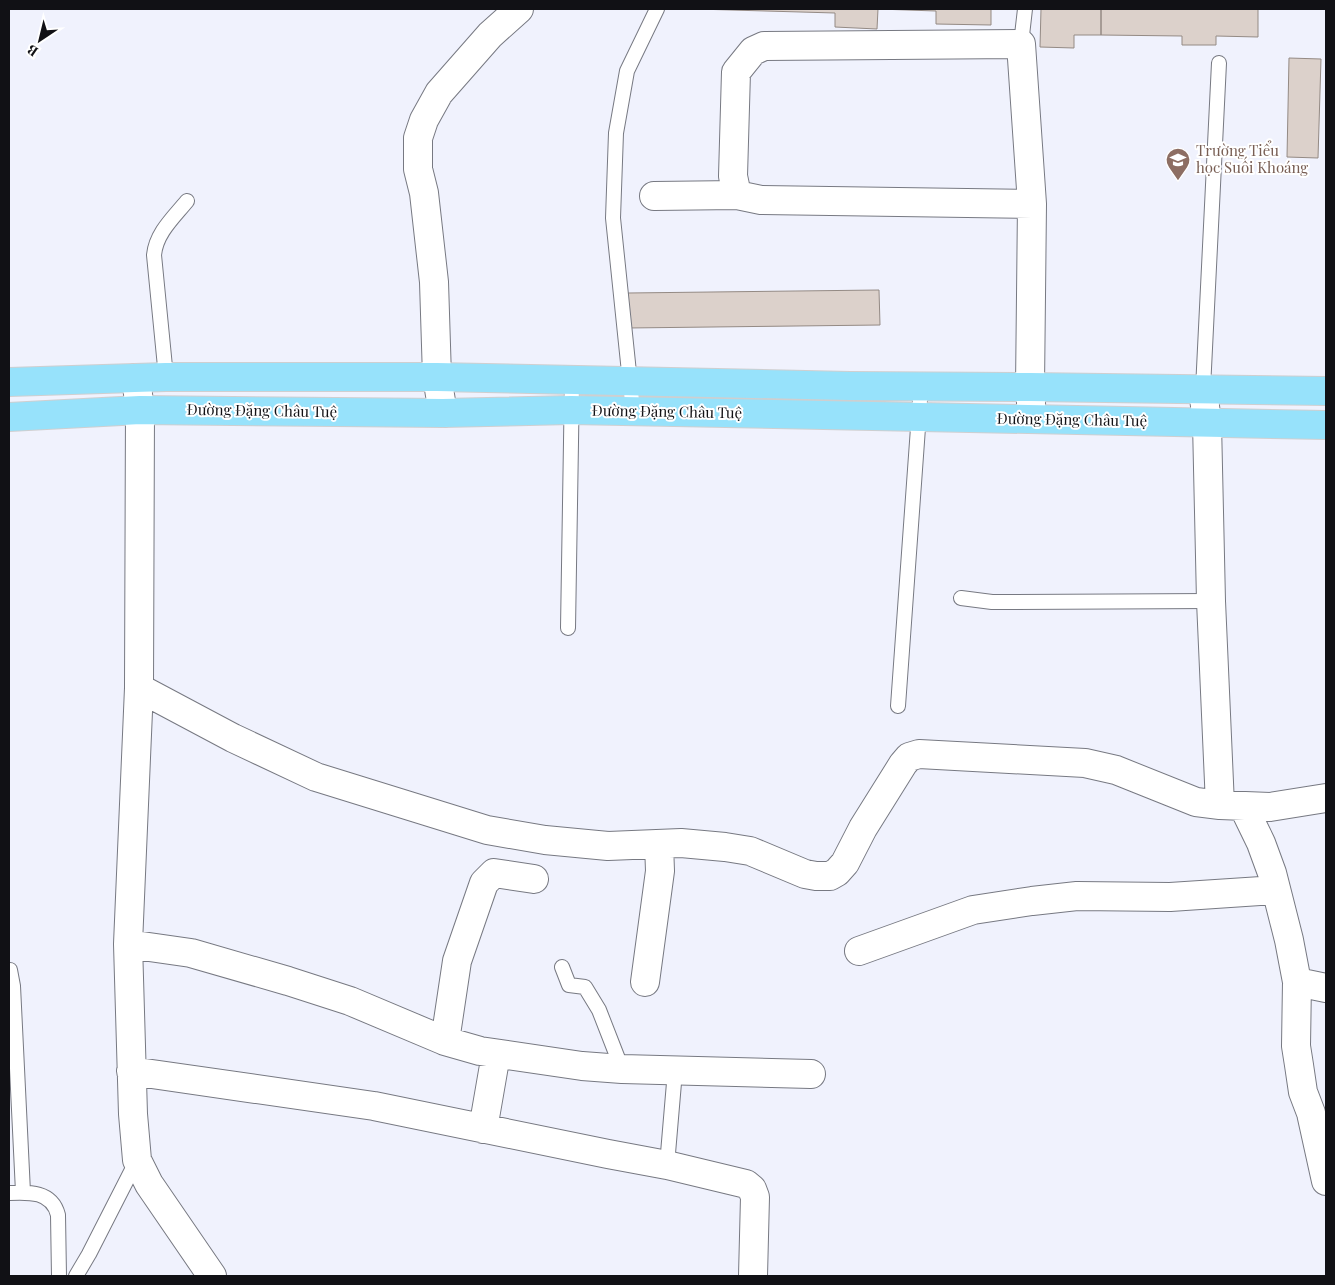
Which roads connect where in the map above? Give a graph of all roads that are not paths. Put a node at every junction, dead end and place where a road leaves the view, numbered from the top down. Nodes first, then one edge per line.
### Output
1 (519, 9) edge
2 (656, 9) edge
3 (1025, 9) edge
4 (1022, 44) junction
5 (1219, 63) dead end
6 (737, 195) junction
7 (654, 196) dead end
8 (187, 201) dead end
9 (1032, 204) junction
10 (166, 377) junction
11 (437, 377) junction
12 (136, 378) junction
13 (572, 380) junction
14 (630, 381) junction
15 (9, 382) edge
16 (921, 386) junction
17 (1030, 387) junction
18 (1203, 389) junction
19 (1326, 391) edge
20 (140, 410) junction
21 (571, 410) junction
22 (633, 412) junction
23 (443, 413) junction
24 (918, 416) junction
25 (9, 417) edge
26 (1032, 419) junction
27 (1207, 423) junction
28 (1326, 425) edge
29 (960, 598) dead end
30 (1211, 601) junction
31 (568, 628) dead end
32 (138, 703) junction
33 (898, 706) dead end
34 (1326, 798) edge
35 (1243, 820) junction
36 (659, 858) junction
37 (534, 879) dead end
38 (1276, 890) junction
39 (128, 944) junction
40 (858, 951) dead end
41 (562, 967) dead end
42 (9, 970) edge
43 (645, 982) dead end
44 (1297, 982) junction
45 (1326, 988) edge
46 (445, 1040) junction
47 (496, 1054) junction
48 (622, 1069) junction
49 (675, 1071) junction
50 (131, 1072) junction
51 (811, 1074) dead end
52 (483, 1129) junction
53 (137, 1160) junction
54 (667, 1165) junction
55 (1326, 1181) edge
56 (23, 1192) junction
57 (9, 1193) edge
58 (59, 1276) edge
59 (76, 1276) edge
60 (212, 1276) edge
61 (753, 1276) edge

1 - 11 street
2 - 14 lane
3 - 4 lane
4 - 6 street
4 - 9 street
5 - 18 lane
6 - 7 street
6 - 9 street
8 - 10 lane
9 - 17 street
10 - 11 main road, Đường Đặng Châu Tuệ
10 - 12 main road, Đường Đặng Châu Tuệ
11 - 13 main road, Đường Đặng Châu Tuệ
11 - 23 street
12 - 15 main road, Đường Đặng Châu Tuệ
12 - 20 street
13 - 14 main road, Đường Đặng Châu Tuệ
13 - 21 lane
14 - 16 main road, Đường Đặng Châu Tuệ
14 - 22 lane
16 - 17 main road, Đường Đặng Châu Tuệ
16 - 24 lane
17 - 18 main road, Đường Đặng Châu Tuệ
17 - 26 street
18 - 19 main road, Đường Đặng Châu Tuệ
18 - 27 street
20 - 23 main road, Đường Đặng Châu Tuệ
20 - 25 main road, Đường Đặng Châu Tuệ
20 - 32 street
21 - 22 main road, Đường Đặng Châu Tuệ
21 - 23 main road, Đường Đặng Châu Tuệ
21 - 31 lane
22 - 24 main road, Đường Đặng Châu Tuệ
24 - 26 main road, Đường Đặng Châu Tuệ
24 - 33 lane
26 - 27 main road, Đường Đặng Châu Tuệ
27 - 28 main road, Đường Đặng Châu Tuệ
27 - 30 street
29 - 30 lane
30 - 35 street
32 - 36 street
32 - 39 street
34 - 35 street
35 - 36 street
35 - 38 street
36 - 43 street
37 - 46 street
38 - 40 street
38 - 44 street
39 - 46 street
39 - 50 street
41 - 48 lane
42 - 56 lane
44 - 45 street
44 - 55 street
46 - 47 street
47 - 48 street
47 - 52 street
48 - 49 street
49 - 51 street
49 - 54 lane
50 - 52 street
50 - 53 street
52 - 54 street
53 - 59 lane
53 - 60 street
54 - 61 street
56 - 57 lane
56 - 58 lane

